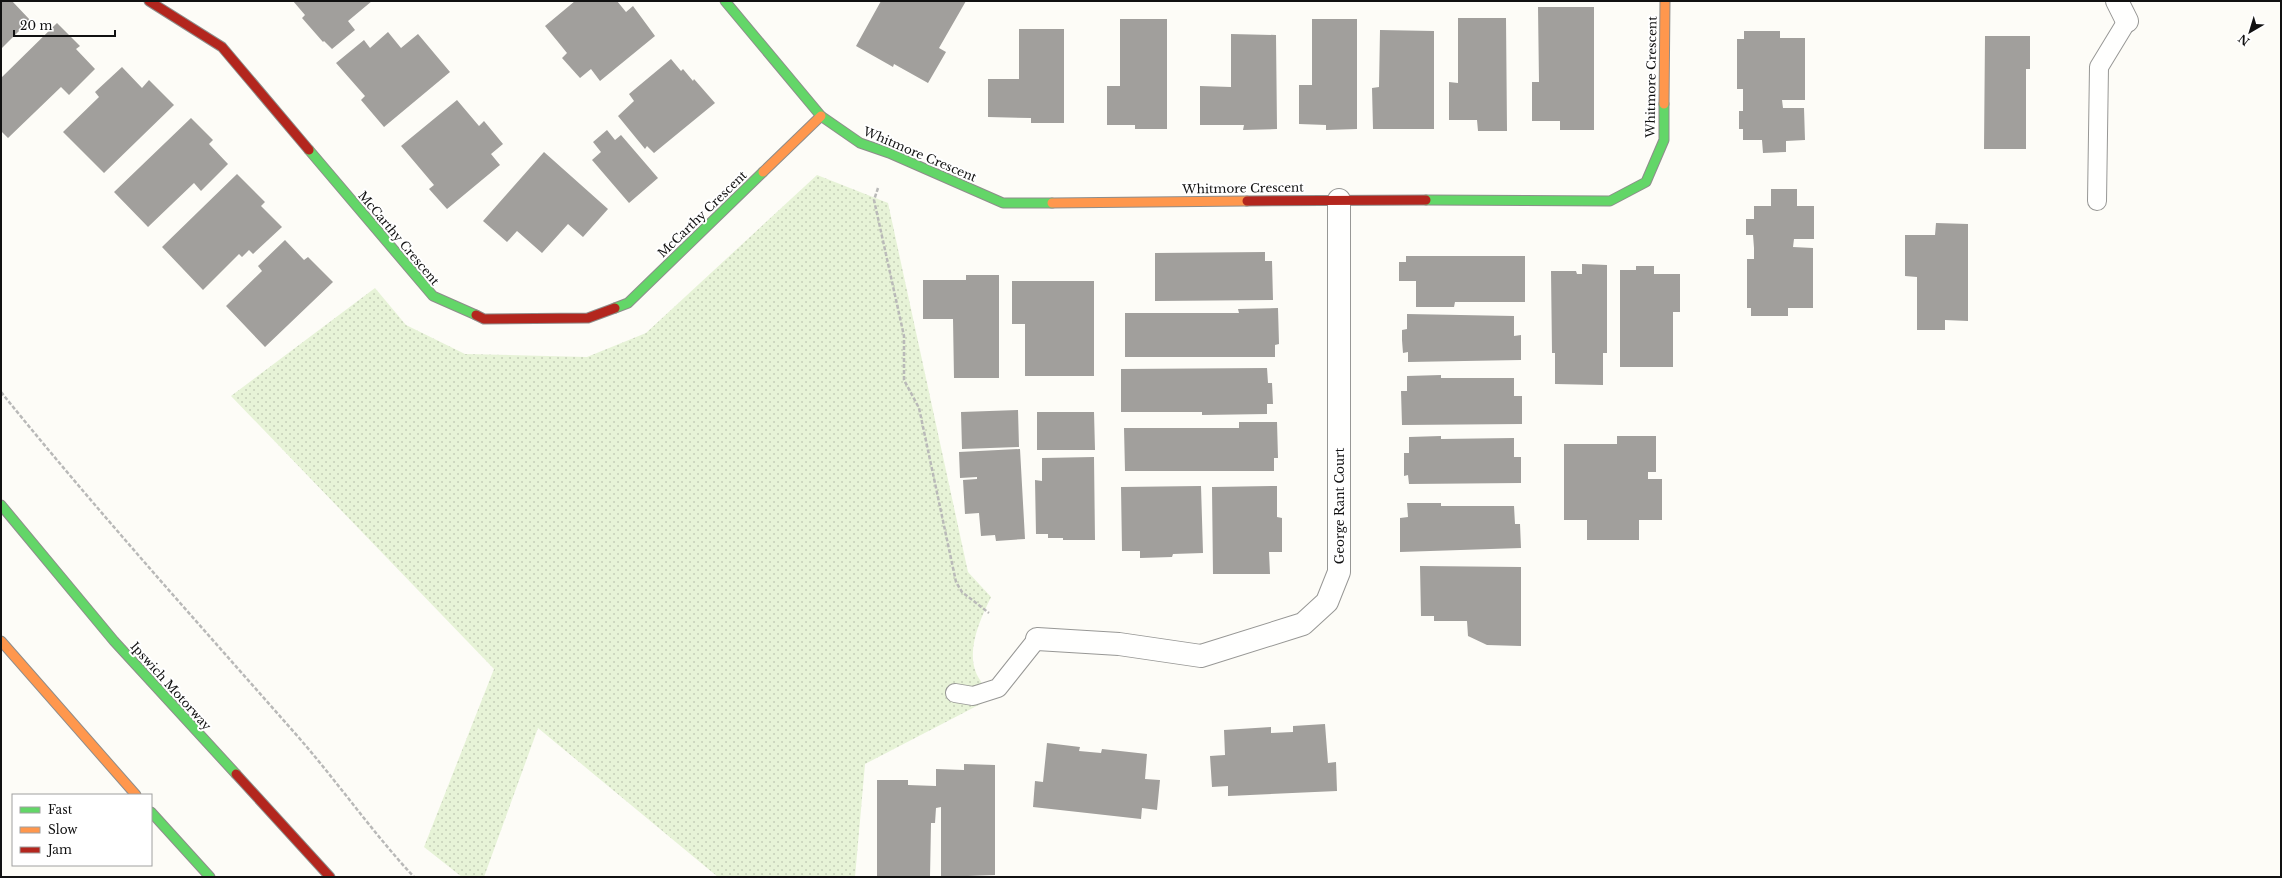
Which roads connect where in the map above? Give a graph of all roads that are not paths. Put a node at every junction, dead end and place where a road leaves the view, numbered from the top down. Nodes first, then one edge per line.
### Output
1 (149, 1) edge
2 (725, 1) edge
3 (1665, 1) edge
4 (2117, 1) edge
5 (2127, 21) joint
6 (821, 116) junction
7 (1339, 200) junction
8 (2096, 201) dead end
9 (1, 505) edge
10 (1037, 639) joint
11 (1, 640) edge
12 (955, 693) dead end
13 (135, 794) edge
14 (152, 813) edge
15 (210, 877) edge
16 (330, 877) edge

1 - 6 main road, McCarthy Crescent
2 - 6 main road, Whitmore Crescent
3 - 7 main road, Whitmore Crescent
4 - 5 street
5 - 8 lane
6 - 7 main road, Whitmore Crescent
7 - 10 street, George Rant Court
9 - 16 main road, Ipswich Motorway
10 - 12 lane
11 - 13 main road
14 - 15 main road

